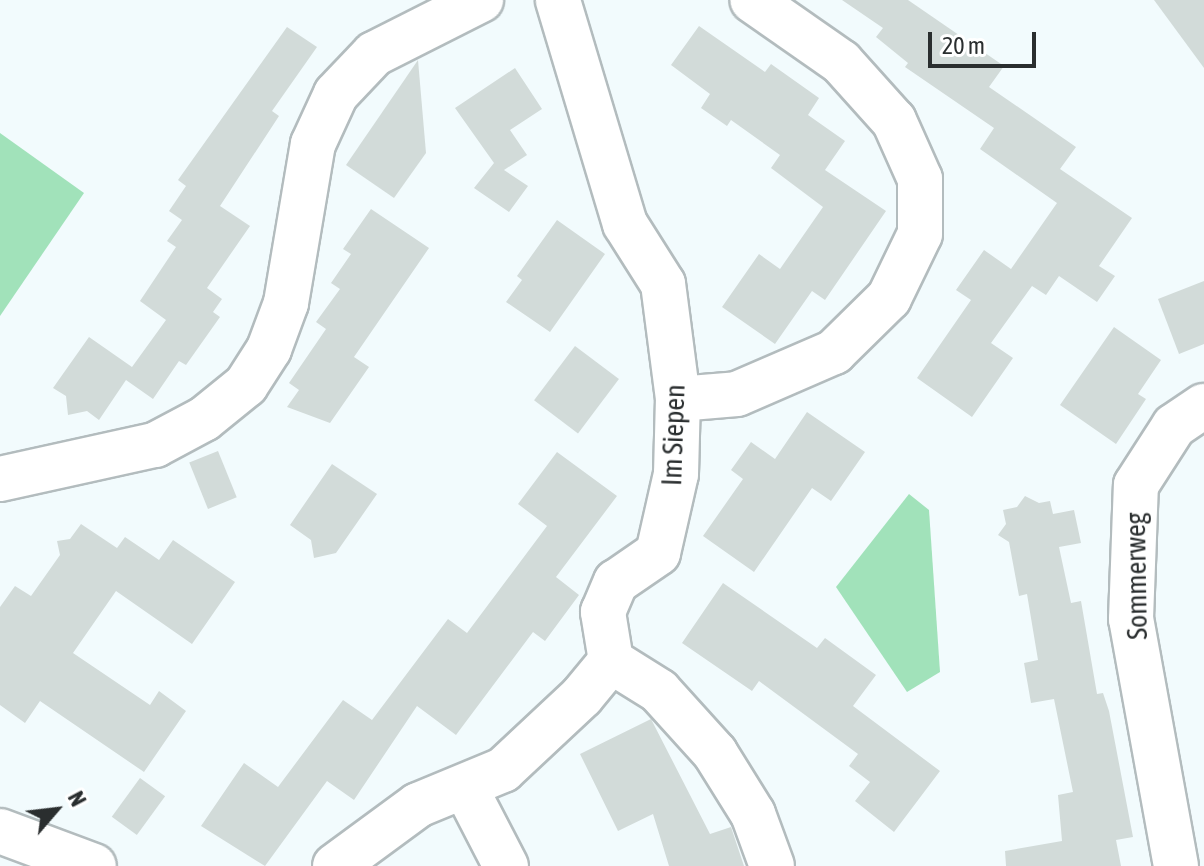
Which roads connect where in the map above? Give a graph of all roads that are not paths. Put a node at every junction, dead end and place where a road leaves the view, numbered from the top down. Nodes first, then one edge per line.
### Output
1 (481, 0) edge
2 (558, 0) edge
3 (752, 0) edge
4 (678, 399) junction
5 (1204, 406) edge
6 (0, 479) edge
7 (611, 661) junction
8 (465, 787) junction
9 (0, 831) edge
10 (94, 866) edge
11 (335, 866) edge
12 (506, 866) edge
13 (772, 866) edge
14 (1176, 866) edge

1 - 6 street
2 - 4 street, Im Siepen
3 - 4 street
4 - 7 street, Im Siepen
5 - 14 street, Sommerweg
7 - 8 street
7 - 13 street
8 - 11 street
8 - 12 street
9 - 10 street

